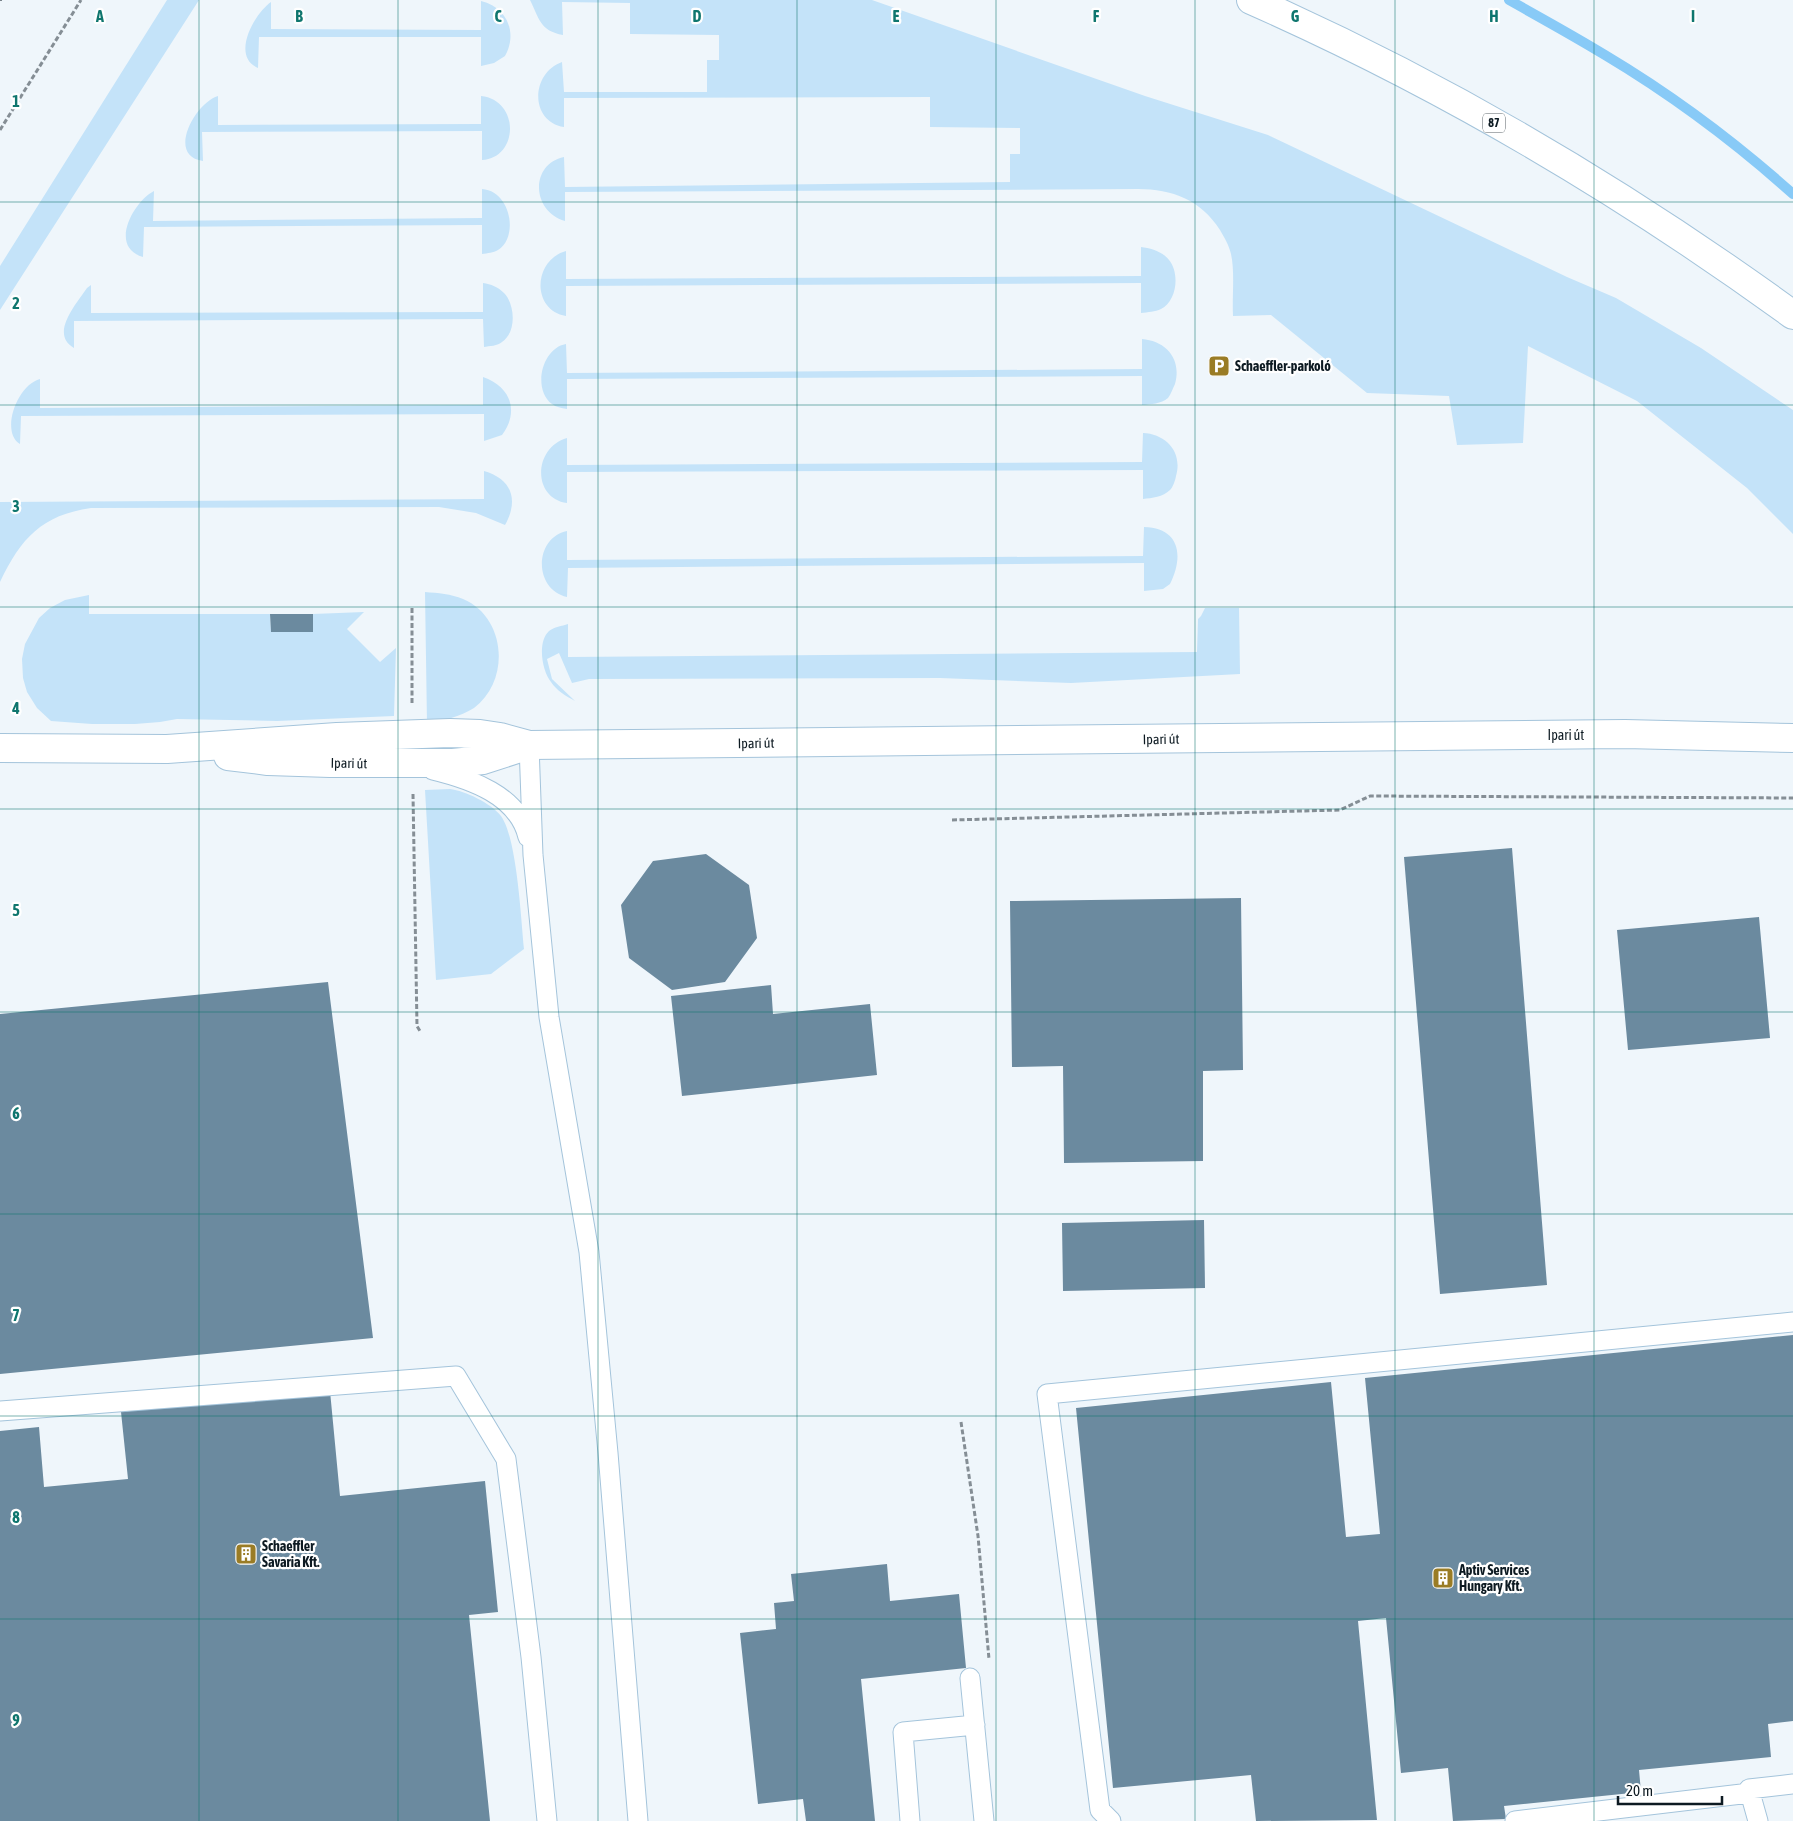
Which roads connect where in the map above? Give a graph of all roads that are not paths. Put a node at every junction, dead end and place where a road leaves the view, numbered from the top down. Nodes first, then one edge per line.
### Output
1 (1251, 0) edge
2 (1793, 315) edge
3 (1793, 738) edge
4 (529, 745) junction
5 (2, 749) edge
6 (168, 749) junction
7 (412, 764) junction
8 (533, 855) junction
9 (1793, 1322) edge
10 (0, 1411) edge
11 (970, 1678) dead end
12 (975, 1725) junction
13 (1793, 1784) edge
14 (1750, 1793) junction
15 (547, 1821) edge
16 (638, 1821) edge
17 (910, 1821) edge
18 (984, 1821) edge
19 (1111, 1821) edge
20 (1515, 1821) edge
21 (1758, 1821) edge

1 - 2 street, 87
3 - 4 street, Ipari út
4 - 6 street, Ipari út
4 - 7 street, Ipari út
4 - 8 lane
5 - 6 street, Ipari út
6 - 7 street, Ipari út
7 - 8 lane
8 - 16 lane
9 - 19 lane
10 - 15 lane
11 - 12 lane
12 - 17 lane
12 - 18 lane
13 - 14 lane
14 - 20 lane
14 - 21 lane

